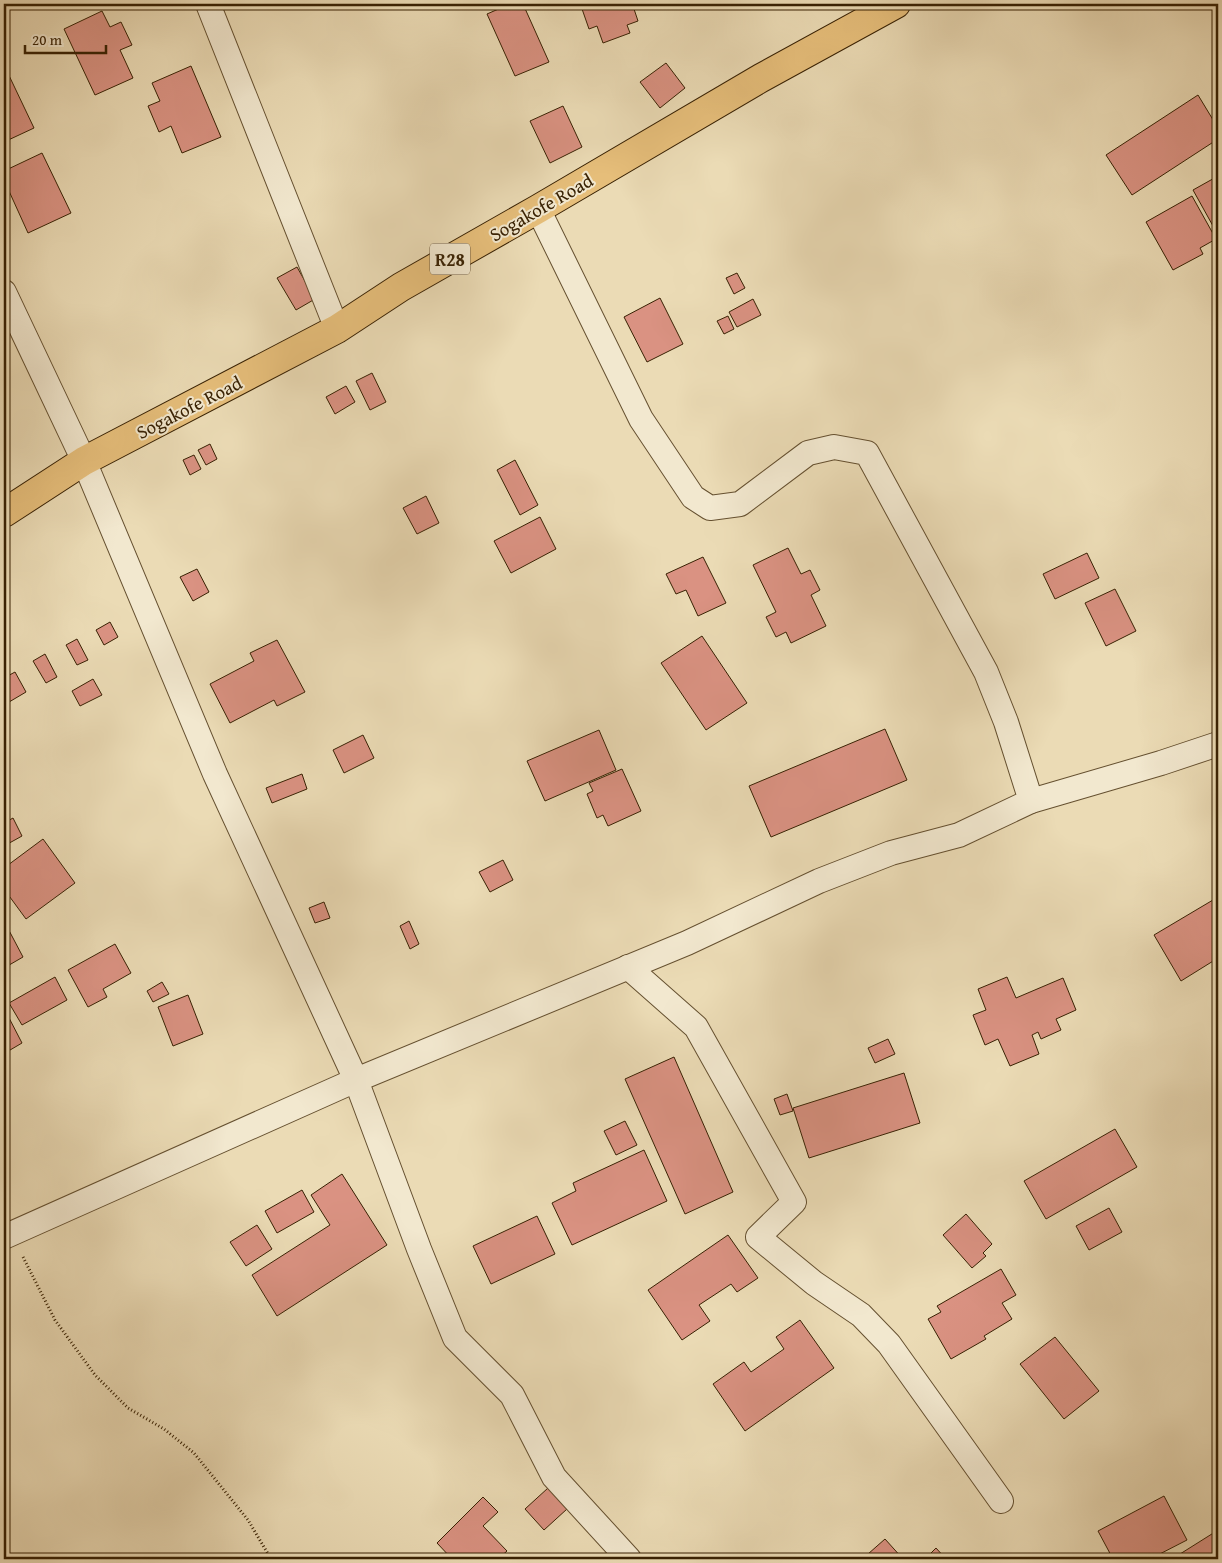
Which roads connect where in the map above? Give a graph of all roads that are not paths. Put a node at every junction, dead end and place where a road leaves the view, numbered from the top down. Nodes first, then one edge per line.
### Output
1 (208, 4) edge
2 (896, 4) edge
3 (538, 209) junction
4 (4, 292) edge
5 (338, 330) junction
6 (84, 461) junction
7 (4, 513) edge
8 (1218, 744) edge
9 (1031, 801) junction
10 (628, 967) junction
11 (356, 1080) junction
12 (7, 1236) edge
13 (1001, 1500) dead end
14 (629, 1559) edge

1 - 5 street
2 - 3 main road, Sogakofe Road / R28
3 - 5 main road, Sogakofe Road / R28
3 - 9 street
4 - 6 street
5 - 6 main road, Sogakofe Road / R28
6 - 7 main road, Sogakofe Road / R28
6 - 11 street
8 - 9 street
9 - 10 street
10 - 11 street
10 - 13 street
11 - 12 street
11 - 14 street

